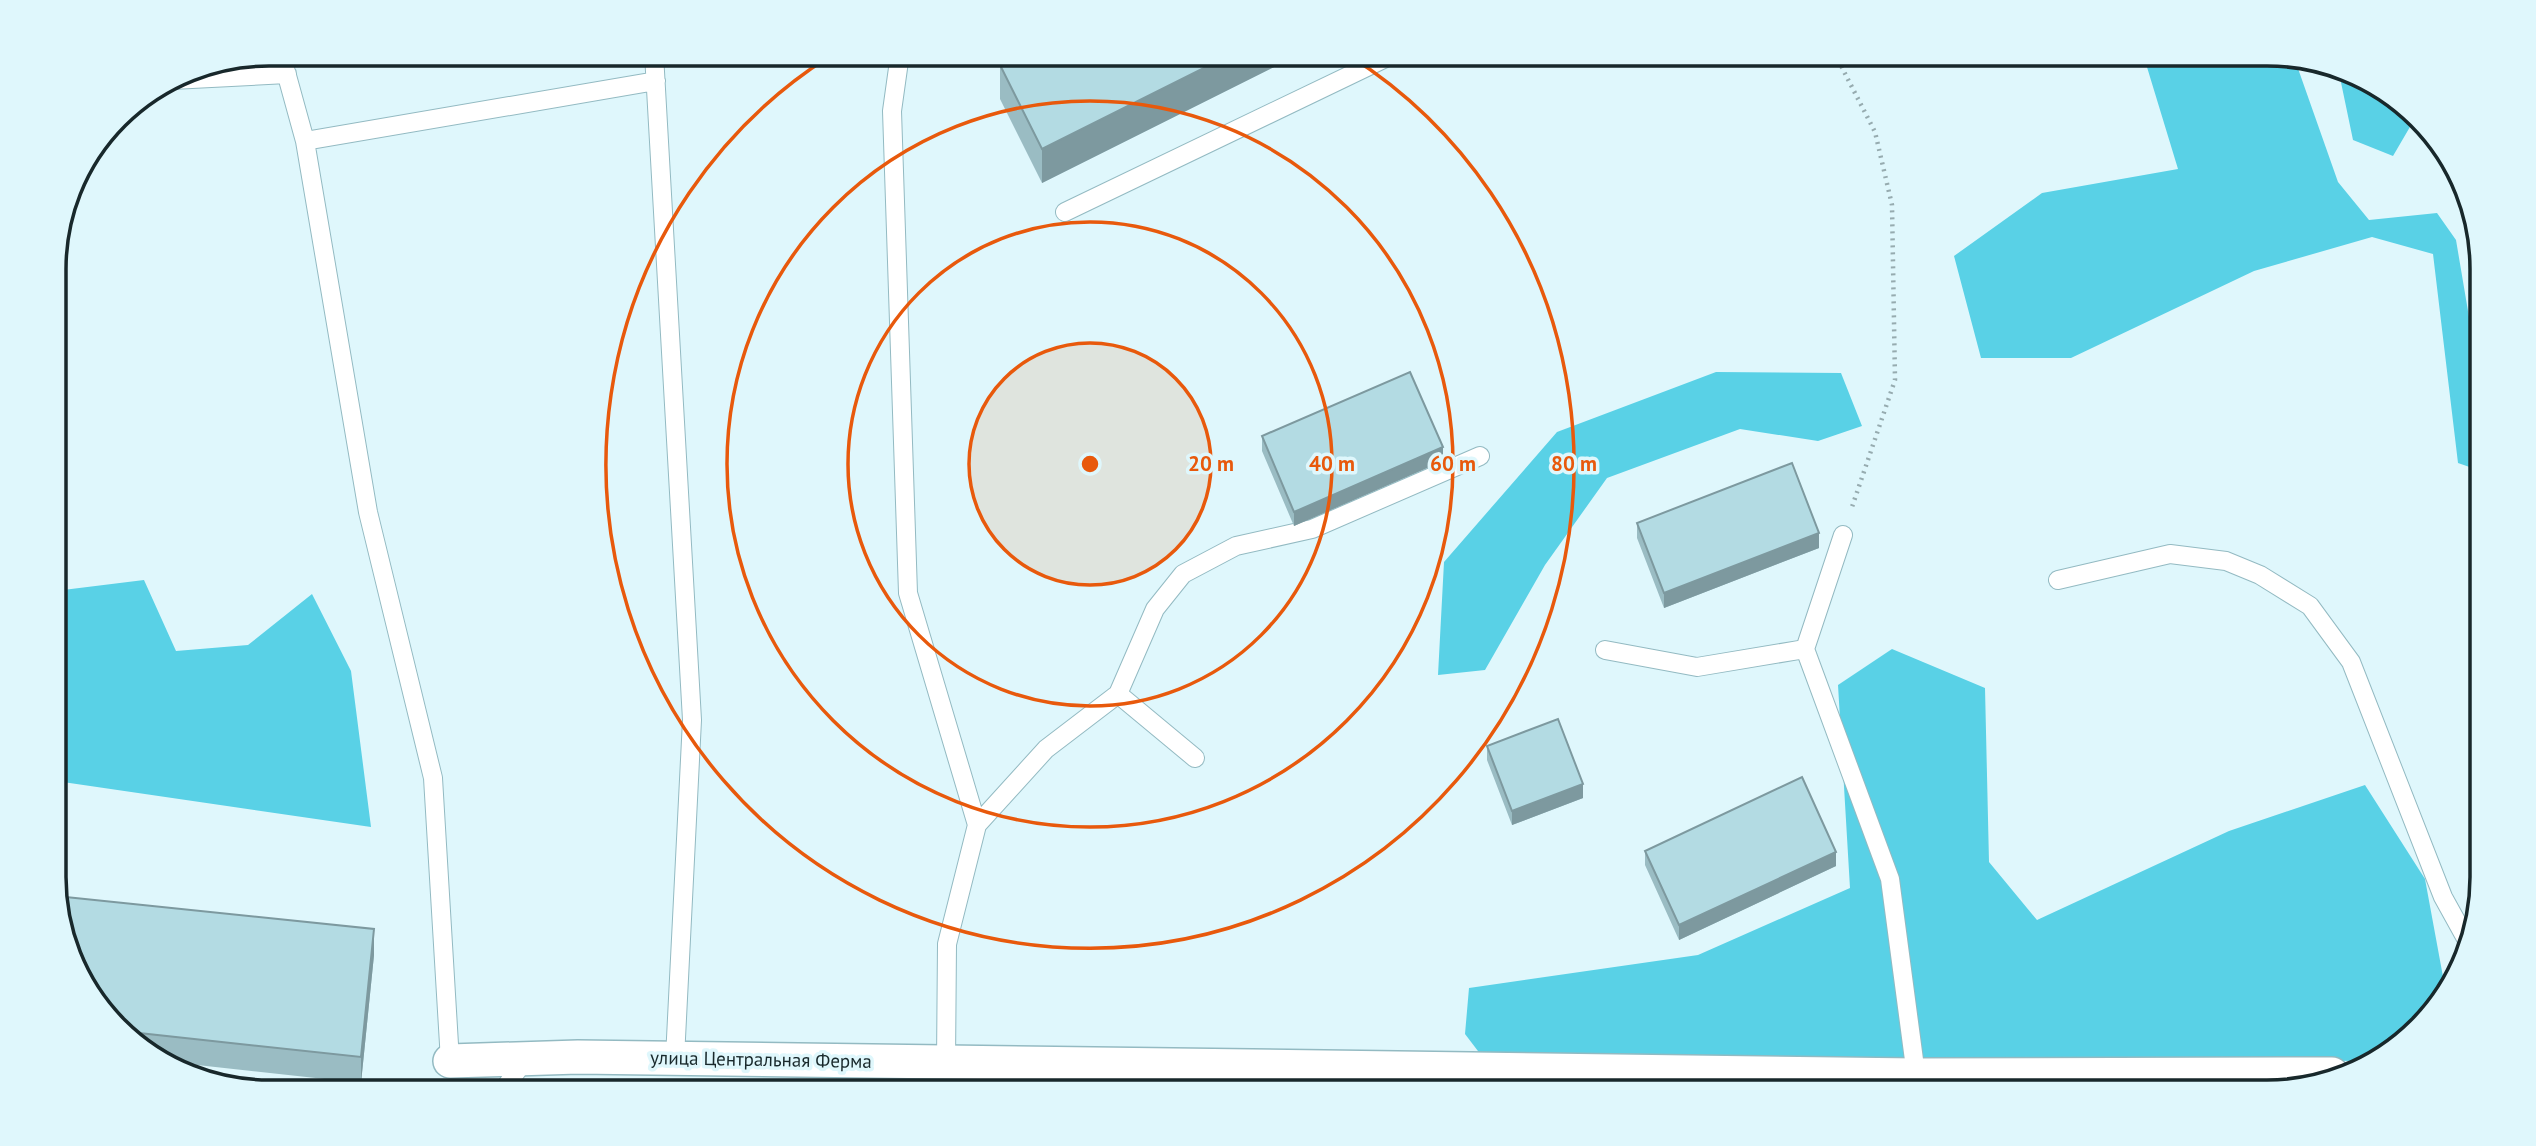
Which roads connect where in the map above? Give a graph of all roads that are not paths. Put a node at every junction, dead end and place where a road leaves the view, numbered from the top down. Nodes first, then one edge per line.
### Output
1 (284, 67) edge
2 (655, 67) edge
3 (898, 67) edge
4 (1367, 67) edge
5 (286, 74) junction
6 (200, 79) edge
7 (656, 81) junction
8 (304, 141) junction
9 (1065, 212) dead end
10 (1480, 456) dead end
11 (1843, 535) road end
12 (2058, 580) dead end
13 (1805, 649) junction
14 (1605, 650) dead end
15 (1118, 694) junction
16 (1195, 758) dead end
17 (977, 825) junction
18 (2462, 931) edge
19 (526, 1058) junction
20 (675, 1058) junction
21 (450, 1061) joint
22 (946, 1062) junction
23 (2313, 1074) edge
24 (1916, 1075) junction
25 (511, 1080) edge

1 - 5 lane
2 - 7 lane
3 - 17 lane
4 - 9 lane
5 - 6 lane
5 - 8 lane
7 - 8 lane
7 - 20 lane
8 - 21 lane
10 - 15 lane
11 - 13 lane
12 - 18 lane
13 - 14 lane
13 - 24 lane
15 - 16 lane
15 - 17 lane
17 - 22 lane
19 - 20 street, улица Центральная Ферма
19 - 21 street, улица Центральная Ферма
19 - 25 lane
20 - 22 street, улица Центральная Ферма
22 - 24 street, улица Центральная Ферма
23 - 24 street, улица Центральная Ферма

